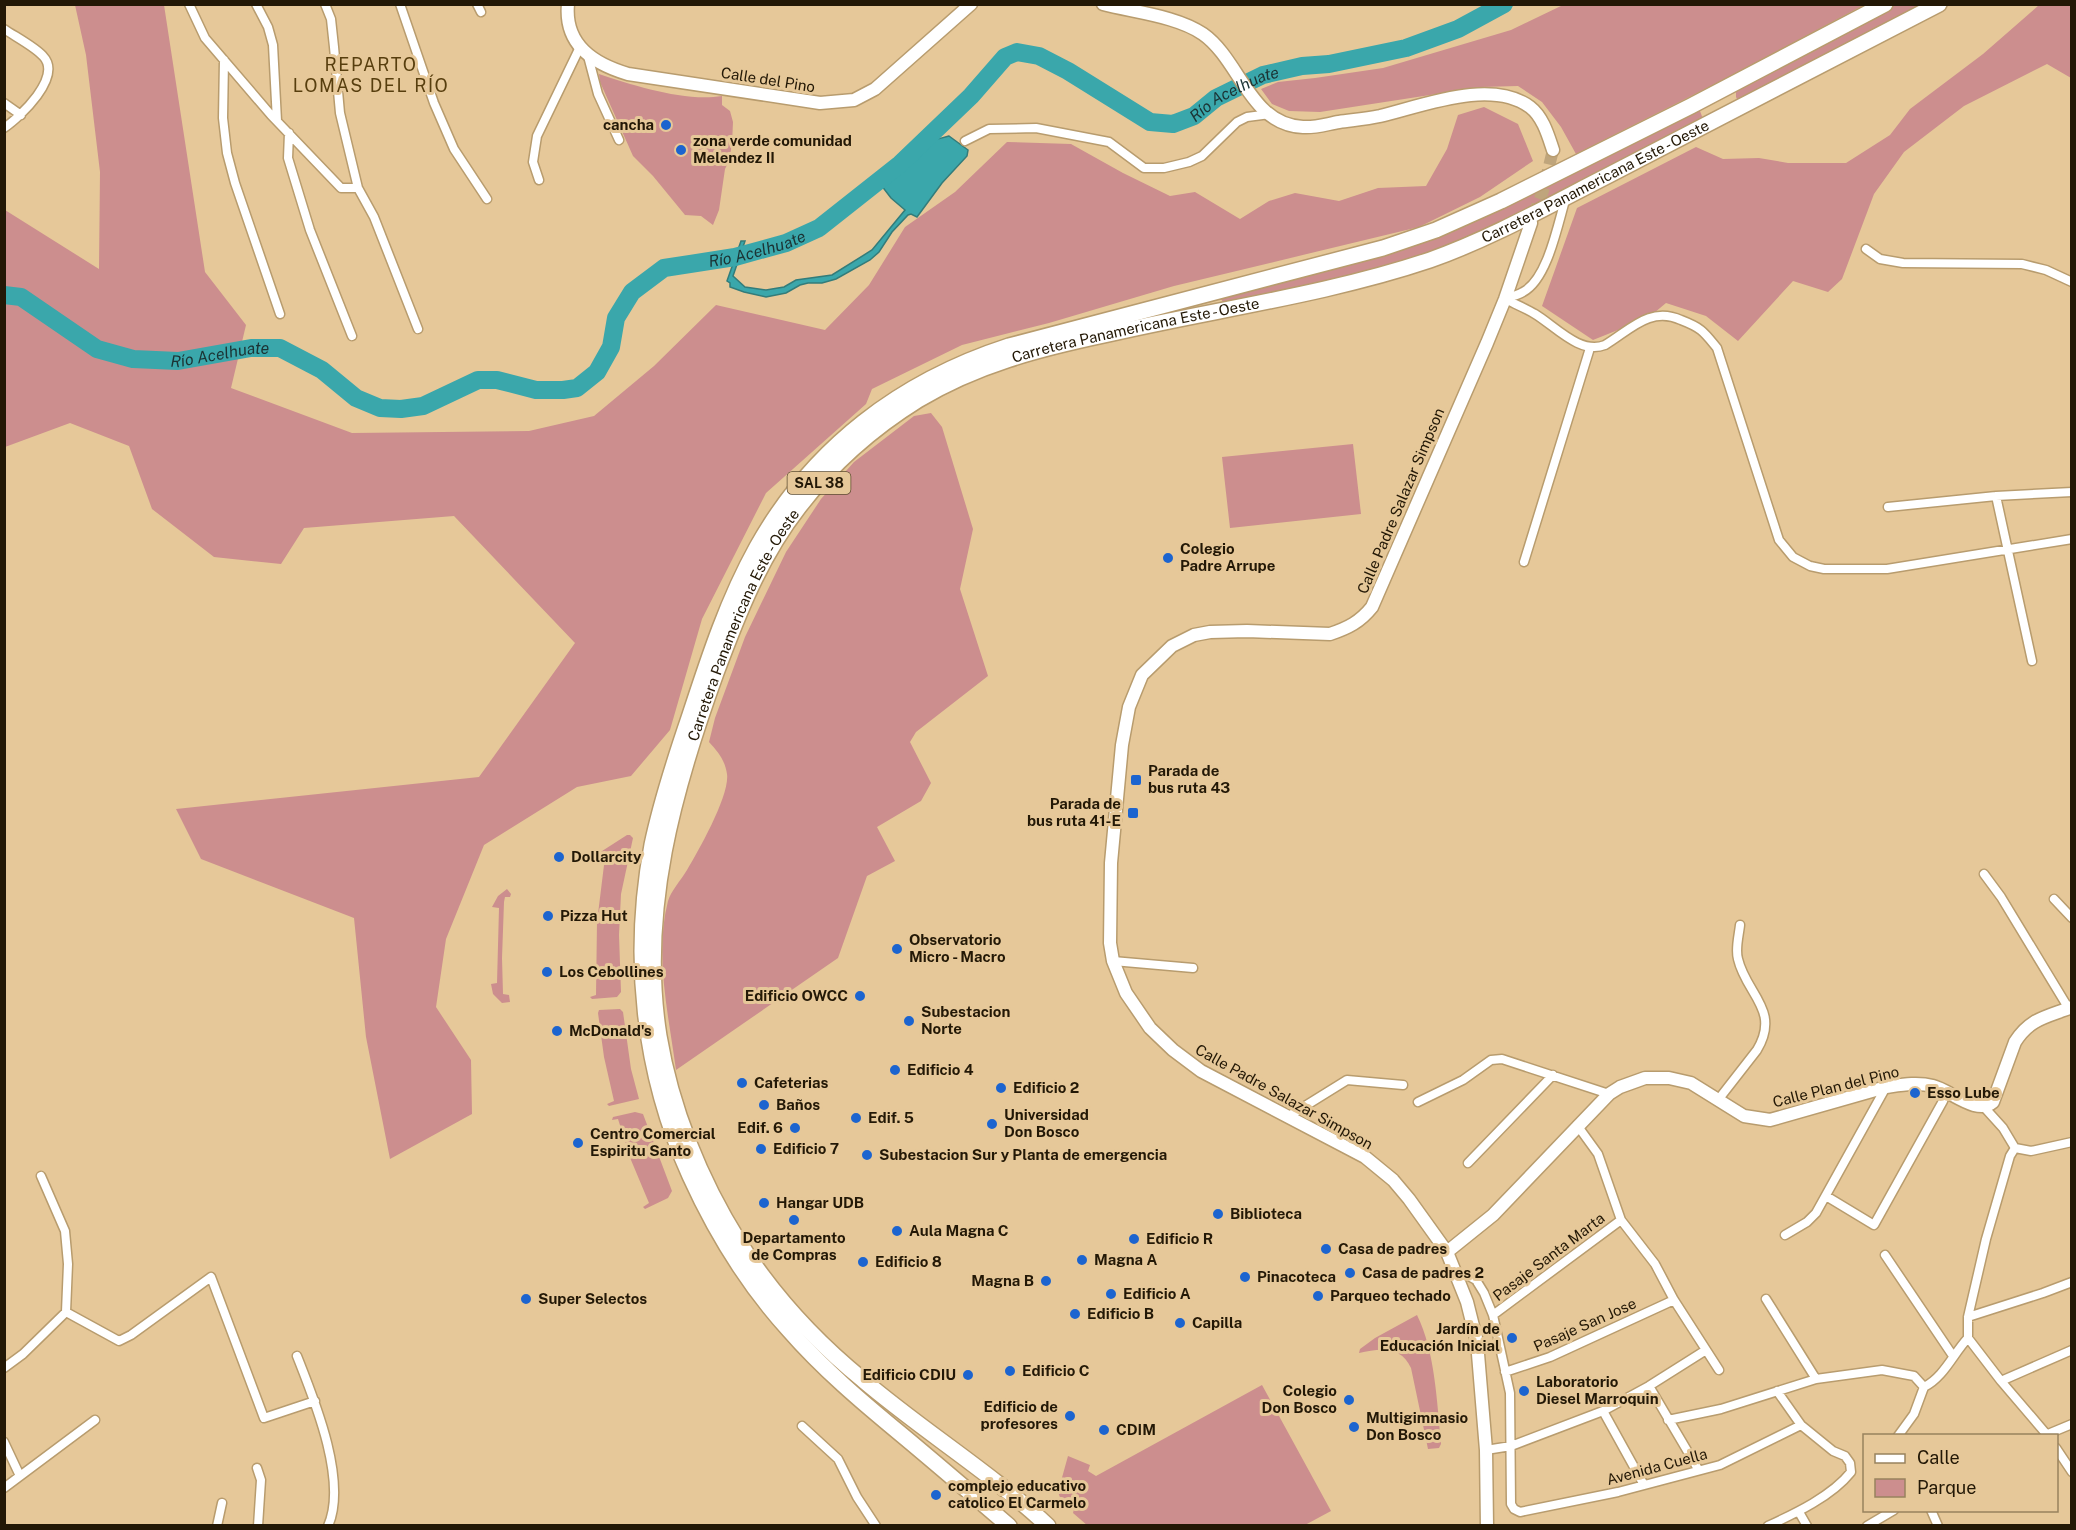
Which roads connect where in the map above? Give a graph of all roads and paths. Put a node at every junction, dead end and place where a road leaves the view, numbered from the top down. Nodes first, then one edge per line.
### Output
1 (189, 4) edge
2 (256, 4) edge
3 (326, 4) edge
4 (400, 4) edge
5 (568, 4) edge
6 (971, 4) edge
7 (1103, 4) edge
8 (1885, 4) edge
9 (1939, 4) edge
10 (4, 29) edge
11 (584, 52) junction
12 (224, 60) junction
13 (1734, 83) junction
14 (4, 103) edge
15 (1691, 106) junction
16 (1745, 107) junction
17 (1270, 114) junction
18 (21, 115) junction
19 (277, 121) junction
20 (4, 128) edge
21 (1702, 128) junction
22 (290, 133) junction
23 (619, 140) dead end
24 (965, 141) dead end
25 (1553, 150) tunnel mouth
26 (539, 180) dead end
27 (358, 188) junction
28 (1567, 196) junction
29 (487, 199) dead end
30 (1531, 223) tunnel mouth
31 (1866, 249) dead end
32 (2072, 282) edge
33 (1505, 298) junction
34 (280, 314) dead end
35 (418, 329) dead end
36 (352, 336) dead end
37 (1590, 348) junction
38 (2072, 492) edge
39 (1996, 496) junction
40 (1888, 507) dead end
41 (2072, 539) edge
42 (2007, 551) junction
43 (1524, 562) dead end
44 (2032, 661) dead end
45 (1984, 874) dead end
46 (2054, 899) dead end
47 (2072, 918) edge
48 (1740, 926) dead end
49 (1113, 961) junction
50 (1193, 968) dead end
51 (2070, 1008) edge
52 (1553, 1075) junction
53 (1403, 1085) dead end
54 (1886, 1087) junction
55 (1947, 1091) junction
56 (1609, 1094) junction
57 (1718, 1100) junction
58 (1418, 1102) dead end
59 (1984, 1107) junction
60 (1289, 1116) junction
61 (1577, 1125) junction
62 (2072, 1142) edge
63 (2015, 1148) junction
64 (1468, 1163) dead end
65 (42, 1176) dead end
66 (1826, 1196) junction
67 (1621, 1220) junction
68 (1785, 1234) dead end
69 (1447, 1252) junction
70 (1885, 1255) dead end
71 (1455, 1275) junction
72 (2072, 1282) edge
73 (1766, 1299) dead end
74 (1674, 1300) junction
75 (66, 1312) junction
76 (1493, 1315) junction
77 (1968, 1317) junction
78 (1968, 1338) junction
79 (1706, 1350) junction
80 (2072, 1350) edge
81 (297, 1356) dead end
82 (1953, 1356) junction
83 (4, 1368) edge
84 (1719, 1370) dead end
85 (1505, 1372) junction
86 (1816, 1378) junction
87 (2001, 1381) junction
88 (1649, 1386) junction
89 (1924, 1387) junction
90 (1777, 1391) junction
91 (315, 1401) junction
92 (1603, 1411) junction
93 (95, 1420) dead end
94 (1668, 1420) junction
95 (2072, 1424) edge
96 (1801, 1425) junction
97 (802, 1426) dead end
98 (1900, 1434) edge
99 (2047, 1434) edge
100 (2050, 1434) edge
101 (4, 1442) edge
102 (1511, 1446) junction
103 (1486, 1450) junction
104 (2058, 1451) edge
105 (257, 1468) dead end
106 (1698, 1469) junction
107 (2072, 1472) edge
108 (20, 1476) junction
109 (1644, 1485) junction
110 (4, 1488) edge
111 (222, 1503) dead end
112 (1799, 1512) junction
113 (1891, 1512) edge
114 (1932, 1512) edge
115 (217, 1526) edge
116 (258, 1526) edge
117 (328, 1526) edge
118 (876, 1526) edge
119 (1009, 1526) edge
120 (1048, 1526) edge
121 (1487, 1526) edge
122 (1768, 1526) edge
123 (1807, 1526) edge
124 (1867, 1526) edge
125 (1938, 1526) edge

1 - 12 street
2 - 19 street
3 - 27 street
4 - 29 street
5 - 11 main road
6 - 11 main road, Calle del Pino
7 - 17 main road
8 - 13 highway, Carretera Panamericana Este - Oeste / SAL 38
9 - 16 highway, Carretera Panamericana Este - Oeste / SAL 38
10 - 18 street
11 - 23 street
11 - 26 street
12 - 19 street
12 - 34 street
13 - 15 highway, Carretera Panamericana Este - Oeste / SAL 38
13 - 16 highway
14 - 18 street
15 - 21 highway
15 - 119 highway, Carretera Panamericana Este - Oeste / SAL 38
16 - 21 highway, Carretera Panamericana Este - Oeste / SAL 38
17 - 24 street
17 - 25 main road
18 - 20 street
19 - 22 street
21 - 28 highway, Carretera Panamericana Este - Oeste / SAL 38
22 - 27 street
22 - 36 street
27 - 35 street
28 - 33 street
28 - 120 highway, Carretera Panamericana Este - Oeste / SAL 38
30 - 33 main road, Calle Padre Salazar Simpson
31 - 32 street
33 - 37 street
33 - 49 main road, Calle Padre Salazar Simpson
37 - 42 street
37 - 43 street
38 - 39 street
39 - 40 street
39 - 42 street
41 - 42 street
42 - 44 street
45 - 51 street
46 - 47 street
48 - 57 street
49 - 50 street
49 - 60 main road, Calle Padre Salazar Simpson
51 - 59 main road
52 - 56 street
52 - 58 street
52 - 64 street
53 - 60 street
54 - 55 main road, Calle Plan del Pino
54 - 57 main road, Calle Plan del Pino
54 - 66 street
55 - 59 main road, Calle Plan del Pino
55 - 66 street
56 - 57 main road, Calle Plan del Pino
56 - 61 main road, Calle Plan del Pino
59 - 63 street
60 - 69 main road, Calle Padre Salazar Simpson
61 - 67 street
61 - 69 main road, Calle Plan del Pino
62 - 63 street
63 - 77 street
65 - 75 street
66 - 68 street
67 - 74 street
67 - 76 street, Pasaje Santa Marta
69 - 71 main road, Calle Padre Salazar Simpson
70 - 82 street
71 - 76 street
71 - 103 main road, Calle Padre Salazar Simpson
72 - 77 street
73 - 86 street
74 - 79 street
74 - 85 street, Pasaje San Jose
75 - 83 street
75 - 91 street
76 - 85 street
77 - 78 street
78 - 82 street
78 - 87 street
79 - 84 street
79 - 88 street
80 - 87 street
81 - 91 street
82 - 89 street
85 - 102 street
86 - 89 street
86 - 90 street
87 - 99 street
88 - 92 street
88 - 94 street
89 - 98 street
90 - 94 street
90 - 96 street
91 - 117 street
92 - 102 street
92 - 109 street
93 - 108 street
94 - 106 street
95 - 100 street
96 - 106 street, Avenida Cuella
96 - 112 street
97 - 118 street
101 - 108 street
102 - 103 street
102 - 109 street, Avenida Cuella
103 - 121 main road, Calle Padre Salazar Simpson
104 - 107 street
105 - 116 street
106 - 109 street, Avenida Cuella
108 - 110 street
111 - 115 street
112 - 122 street
112 - 123 street
113 - 124 street
114 - 125 street

